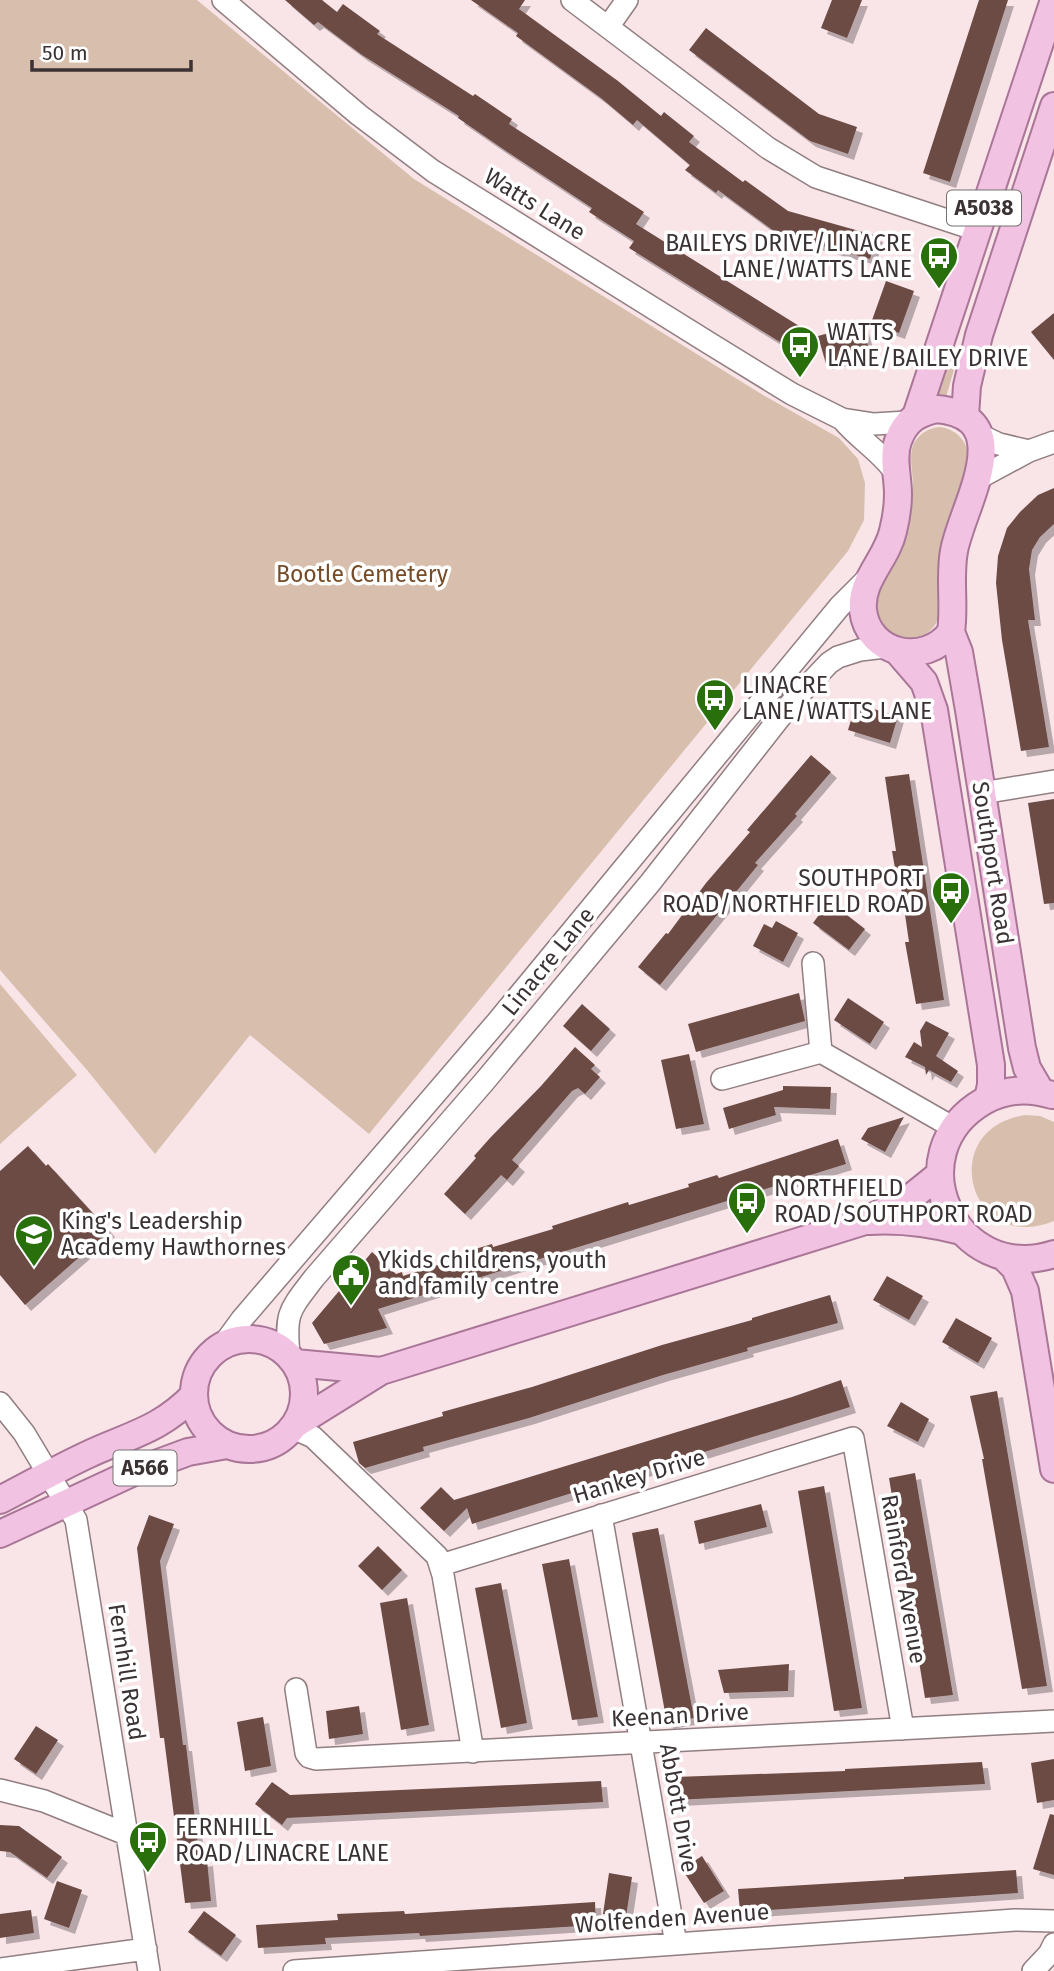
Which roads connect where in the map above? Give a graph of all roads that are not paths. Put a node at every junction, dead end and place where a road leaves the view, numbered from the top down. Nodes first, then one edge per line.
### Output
1 (223, 0) edge
2 (572, 0) edge
3 (627, 0) edge
4 (1054, 0) edge
5 (608, 27) junction
6 (1054, 106) edge
7 (977, 230) junction
8 (842, 419) junction
9 (911, 419) junction
10 (972, 425) junction
11 (1054, 442) edge
12 (1029, 451) junction
13 (897, 475) junction
14 (979, 478) junction
15 (871, 575) junction
16 (951, 632) junction
17 (892, 650) junction
18 (1054, 781) edge
19 (982, 793) junction
20 (813, 963) dead end
21 (821, 1052) junction
22 (722, 1079) dead end
23 (1047, 1094) edge
24 (988, 1099) junction
25 (954, 1128) junction
26 (940, 1174) junction
27 (865, 1221) junction
28 (961, 1231) junction
29 (1054, 1254) edge
30 (1005, 1258) junction
31 (223, 1345) junction
32 (292, 1359) junction
33 (381, 1371) junction
34 (194, 1395) junction
35 (0, 1403) edge
36 (295, 1426) junction
37 (853, 1438) joint
38 (227, 1445) junction
39 (1054, 1469) edge
40 (49, 1475) junction
41 (0, 1500) edge
42 (67, 1503) junction
43 (601, 1515) junction
44 (0, 1535) edge
45 (441, 1565) junction
46 (296, 1689) dead end
47 (1054, 1721) edge
48 (903, 1729) junction
49 (641, 1743) junction
50 (473, 1752) junction
51 (0, 1790) edge
52 (126, 1834) junction
53 (1054, 1921) edge
54 (676, 1944) junction
55 (1054, 1944) edge
56 (146, 1949) junction
57 (374, 1968) edge
58 (0, 1969) edge
59 (149, 1971) edge
60 (294, 1971) edge
61 (1033, 1971) edge

1 - 8 street, Watts Lane
2 - 5 street
3 - 5 street
4 - 7 main road, A5038
5 - 7 street
6 - 10 main road, A5038
7 - 9 main road, A5038
8 - 9 street, Watts Lane
8 - 13 street, Watts Lane
9 - 10 main road
9 - 13 main road, A5038
10 - 12 street
10 - 14 main road, A5038
11 - 12 street
12 - 14 street
13 - 15 main road, A5038
14 - 16 main road, A5038
15 - 17 main road, A5038
15 - 31 street, Linacre Lane
16 - 17 main road
16 - 19 main road, Southport Road / A5038
17 - 24 main road, Southport Road / A5038
17 - 32 street, Linacre Lane
18 - 19 street
19 - 23 main road, Southport Road / A5038
20 - 21 street
21 - 22 street
21 - 25 street
23 - 24 main road
24 - 25 main road
25 - 26 main road
26 - 27 main road
26 - 28 main road
27 - 28 main road
27 - 33 main road
28 - 30 main road
29 - 30 main road
30 - 39 main road
31 - 32 main road
31 - 34 main road
32 - 33 main road
32 - 36 main road
33 - 36 main road
34 - 38 main road
34 - 40 main road, A566
35 - 40 street, Fernhill Road
36 - 38 main road
36 - 45 street
37 - 43 street, Hankey Drive
37 - 48 street, Rainford Avenue
38 - 42 main road, A566
40 - 41 main road, A566
40 - 42 street, Fernhill Road
42 - 44 main road, A566
42 - 52 street, Fernhill Road
43 - 45 street, Hankey Drive
43 - 49 street, Abbott Drive
45 - 50 street
46 - 50 street, Keenan Drive
47 - 48 street, Keenan Drive
48 - 49 street, Keenan Drive
49 - 50 street, Keenan Drive
49 - 54 street, Abbott Drive
51 - 52 street
52 - 56 street, Fernhill Road
53 - 54 street, Wolfenden Avenue
54 - 57 street, Wolfenden Avenue
55 - 61 street
56 - 58 street
56 - 59 street, Fernhill Road
57 - 60 street, Wolfenden Avenue

